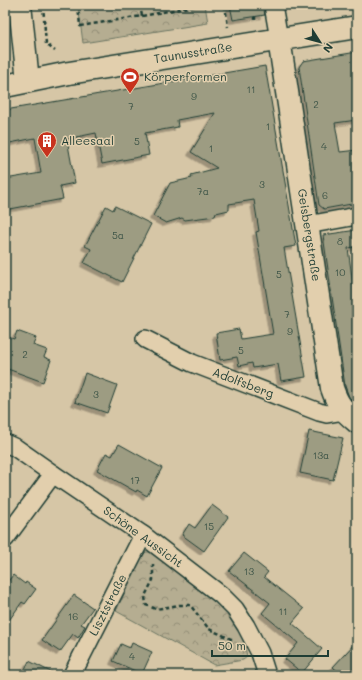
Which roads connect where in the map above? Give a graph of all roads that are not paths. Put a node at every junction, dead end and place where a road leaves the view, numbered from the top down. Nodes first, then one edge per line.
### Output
1 (20, 5) edge
2 (273, 5) edge
3 (357, 27) edge
4 (280, 39) junction
5 (28, 81) junction
6 (5, 86) edge
7 (357, 216) edge
8 (307, 225) junction
9 (146, 339) dead end
10 (350, 417) edge
11 (5, 443) edge
12 (53, 474) junction
13 (5, 539) edge
14 (141, 539) junction
15 (72, 675) edge
16 (267, 675) edge

1 - 5 street
2 - 4 street
3 - 4 street, Taunusstraße
4 - 5 street, Taunusstraße
4 - 8 street, Geisbergstraße
5 - 6 street, Taunusstraße
7 - 8 street
8 - 10 street, Geisbergstraße
9 - 10 street, Adolfsberg
11 - 12 street, Schöne Aussicht
12 - 13 street
12 - 14 street, Schöne Aussicht
14 - 15 street, Lisztstraße
14 - 16 street, Schöne Aussicht

